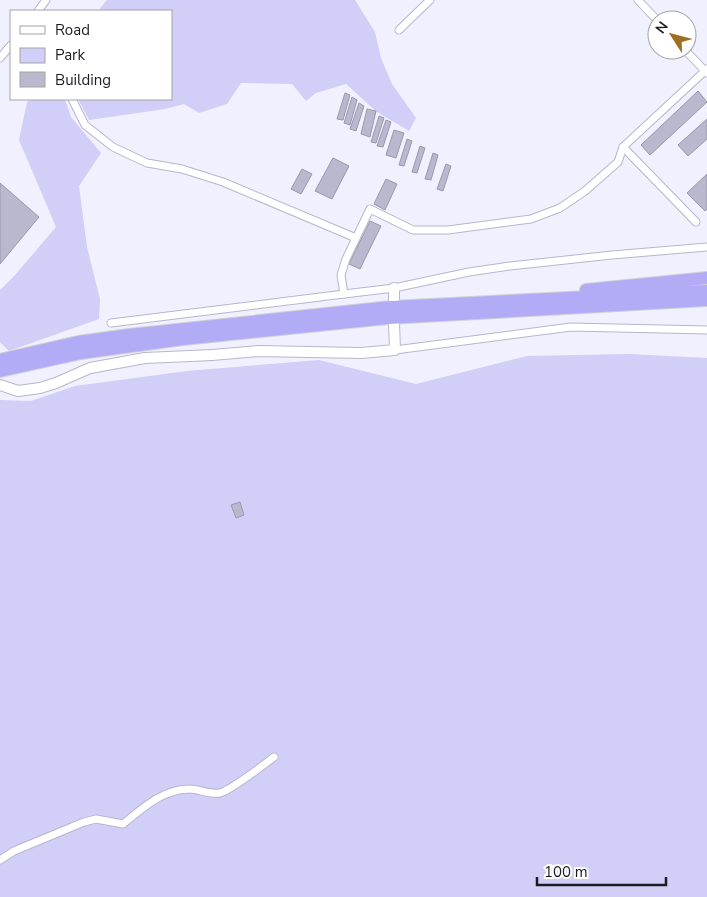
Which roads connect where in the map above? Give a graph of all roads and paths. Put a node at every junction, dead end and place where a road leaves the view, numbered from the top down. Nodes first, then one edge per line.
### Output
1 (430, 0) edge
2 (638, 0) edge
3 (648, 10) edge
4 (399, 30) dead end
5 (10, 46) edge
6 (0, 58) edge
7 (695, 60) edge
8 (706, 71) edge
9 (72, 100) edge
10 (623, 147) junction
11 (696, 222) dead end
12 (356, 238) junction
13 (707, 247) edge
14 (707, 278) edge
15 (394, 288) junction
16 (707, 291) edge
17 (344, 294) junction
18 (394, 301) dead end
19 (707, 301) edge
20 (500, 302) junction
21 (111, 323) dead end
22 (394, 323) dead end
23 (707, 330) edge
24 (395, 350) junction
25 (36, 357) junction
26 (0, 360) edge
27 (0, 371) edge
28 (0, 385) edge
29 (274, 757) dead end
30 (0, 860) edge

1 - 4 street
2 - 3 street
5 - 6 street
7 - 8 street
8 - 10 street
9 - 12 street
10 - 11 street
10 - 12 street
12 - 17 street
13 - 15 street
14 - 20 highway
15 - 17 street
15 - 18 street
16 - 20 highway
17 - 21 street
19 - 25 highway
20 - 25 highway
22 - 24 street
23 - 24 street
24 - 28 street
25 - 26 highway
25 - 27 highway
29 - 30 street

